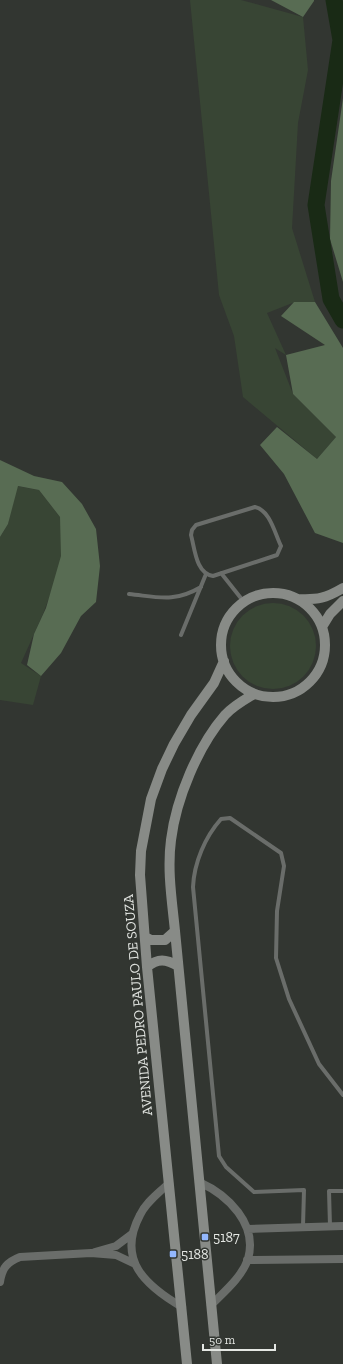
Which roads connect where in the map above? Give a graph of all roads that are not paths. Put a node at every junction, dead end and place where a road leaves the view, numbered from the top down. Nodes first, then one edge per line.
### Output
1 (221, 573) junction
2 (206, 574) junction
3 (201, 587) junction
4 (343, 588) edge
5 (129, 594) dead end
6 (298, 599) junction
7 (343, 601) edge
8 (244, 602) junction
9 (322, 627) junction
10 (181, 635) dead end
11 (224, 661) junction
12 (254, 694) junction
13 (175, 931) junction
14 (144, 937) junction
15 (178, 966) junction
16 (147, 967) junction
17 (343, 1096) edge
18 (199, 1182) junction
19 (169, 1183) junction
20 (343, 1191) edge
21 (303, 1226) junction
22 (330, 1226) junction
23 (343, 1226) edge
24 (248, 1229) junction
25 (132, 1234) junction
26 (91, 1253) junction
27 (343, 1259) edge
28 (247, 1260) junction
29 (136, 1264) junction
30 (0, 1282) edge
31 (212, 1305) junction
32 (182, 1307) junction
33 (187, 1364) edge
34 (217, 1364) edge

1 - 2 lane
1 - 2 lane
1 - 8 lane
2 - 3 lane
3 - 5 lane
3 - 10 lane
4 - 6 main road
6 - 8 main road
6 - 9 main road
7 - 9 main road
8 - 11 main road
9 - 12 main road
11 - 12 main road
11 - 14 main road, AVENIDA PEDRO PAULO DE SOUZA
12 - 13 main road
13 - 14 main road
13 - 15 main road
14 - 16 main road, AVENIDA PEDRO PAULO DE SOUZA
15 - 16 main road
15 - 18 main road
16 - 19 main road, AVENIDA PEDRO PAULO DE SOUZA
17 - 21 lane
18 - 24 street
18 - 31 main road
19 - 25 street
19 - 32 main road, AVENIDA PEDRO PAULO DE SOUZA
20 - 22 lane
21 - 22 street
21 - 24 street
22 - 23 street
24 - 28 street
25 - 26 street
25 - 29 street
26 - 29 street
26 - 30 street
27 - 28 street
28 - 31 street
29 - 32 street
31 - 34 main road
32 - 33 main road, AVENIDA PEDRO PAULO DE SOUZA

